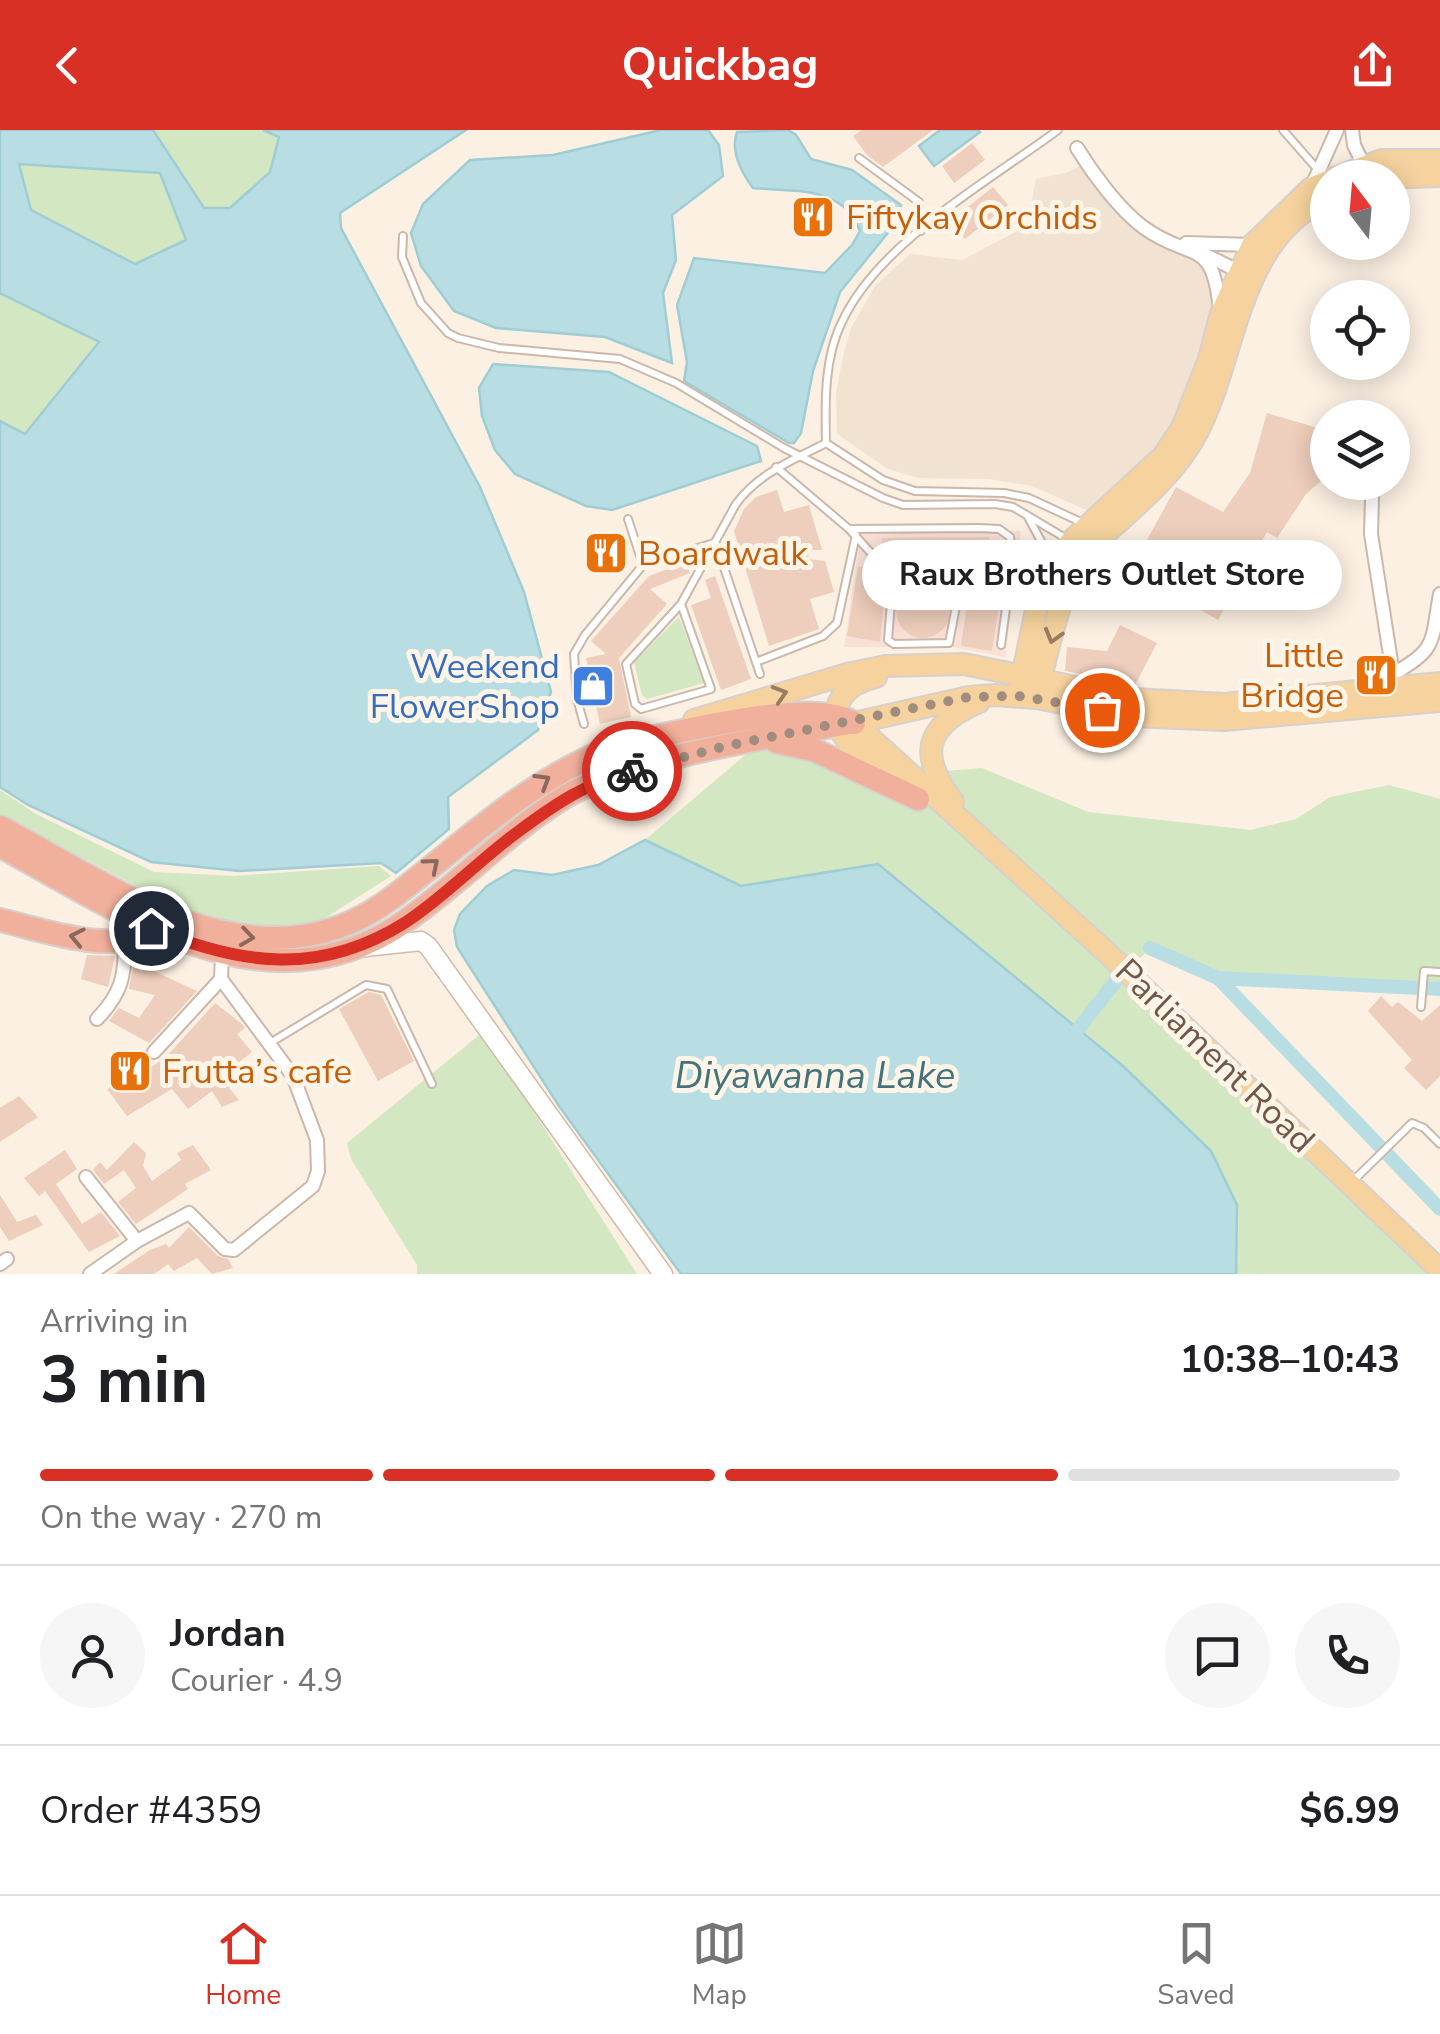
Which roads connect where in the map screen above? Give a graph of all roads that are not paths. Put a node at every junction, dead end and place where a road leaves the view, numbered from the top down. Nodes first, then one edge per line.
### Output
1 (1058, 130) edge
2 (1284, 130) edge
3 (1337, 130) edge
4 (1352, 130) edge
5 (1078, 148) dead end
6 (858, 158) dead end
7 (1320, 160) edge
8 (1340, 160) edge
9 (1348, 160) edge
10 (1410, 160) edge
11 (1440, 160) edge
12 (1440, 176) edge
13 (1410, 177) edge
14 (1310, 202) edge
15 (1310, 207) edge
16 (921, 232) junction
17 (403, 236) dead end
18 (1168, 242) junction
19 (1252, 246) junction
20 (1202, 253) junction
21 (1244, 274) junction
22 (1221, 314) junction
23 (1217, 361) junction
24 (826, 442) junction
25 (803, 455) junction
26 (776, 467) junction
27 (1372, 500) edge
28 (1028, 518) junction
29 (628, 519) dead end
30 (1096, 530) junction
31 (852, 532) junction
32 (716, 543) junction
33 (1079, 546) junction
34 (1158, 563) dead end
35 (643, 564) junction
36 (893, 578) junction
37 (1042, 582) junction
38 (1067, 585) junction
39 (1440, 594) edge
40 (681, 604) junction
41 (1001, 646) dead end
42 (756, 662) junction
43 (937, 664) junction
44 (760, 674) dead end
45 (1391, 681) junction
46 (1440, 683) edge
47 (1029, 686) junction
48 (995, 695) junction
49 (1440, 701) edge
50 (843, 720) junction
51 (584, 724) dead end
52 (764, 740) junction
53 (620, 744) junction
54 (918, 798) junction
55 (0, 827) edge
56 (0, 846) edge
57 (986, 846) junction
58 (0, 920) edge
59 (151, 928) junction
60 (125, 941) junction
61 (350, 949) junction
62 (222, 954) junction
63 (1440, 972) edge
64 (221, 978) junction
65 (1421, 1007) dead end
66 (97, 1018) dead end
67 (270, 1043) junction
68 (154, 1052) dead end
69 (432, 1084) dead end
70 (1440, 1144) edge
71 (86, 1177) dead end
72 (1356, 1179) junction
73 (137, 1240) junction
74 (1440, 1270) edge
75 (90, 1274) edge
76 (663, 1274) edge

1 - 16 lane
2 - 7 lane
3 - 8 street
4 - 9 street
5 - 18 street
6 - 16 lane
10 - 11 main road
12 - 13 main road
14 - 19 main road
15 - 21 main road
16 - 24 lane
17 - 25 lane
18 - 19 street
18 - 20 street
19 - 21 main road
20 - 21 street
20 - 22 street
21 - 22 main road
21 - 23 main road
22 - 23 main road
23 - 30 main road
24 - 25 lane
24 - 30 lane
25 - 26 lane
25 - 28 lane
26 - 31 lane
26 - 32 lane
27 - 45 street
28 - 33 lane
28 - 37 lane
29 - 35 lane
30 - 33 main road
31 - 36 lane
31 - 41 lane
31 - 42 lane
32 - 35 lane
32 - 40 lane
32 - 42 lane
33 - 37 main road
33 - 38 main road
34 - 38 lane
35 - 51 lane
36 - 36 lane
37 - 47 main road
38 -> 47 main road
39 - 45 street
40 - 40 lane
42 - 44 lane
43 - 47 main road
43 - 50 main road
53 -> 43 main road
45 - 46 main road
45 - 47 main road
47 - 48 main road
47 - 49 main road
48 - 50 main road
48 - 57 main road
50 - 52 highway
50 - 53 highway
50 - 54 main road, Parliament Road
50 - 57 main road, Parliament Road
52 - 54 highway
52 - 61 highway
55 -> 53 highway
54 - 57 main road, Parliament Road
56 - 59 highway
57 - 72 main road, Parliament Road
60 -> 58 highway
59 - 60 highway
59 - 62 highway
60 - 66 street
61 - 62 highway
61 - 76 street
62 - 64 street
63 - 65 lane
64 - 67 street
64 - 68 street
67 - 69 lane
67 - 73 street
70 - 72 lane
71 - 73 street
72 - 74 main road, Parliament Road
73 - 75 street

